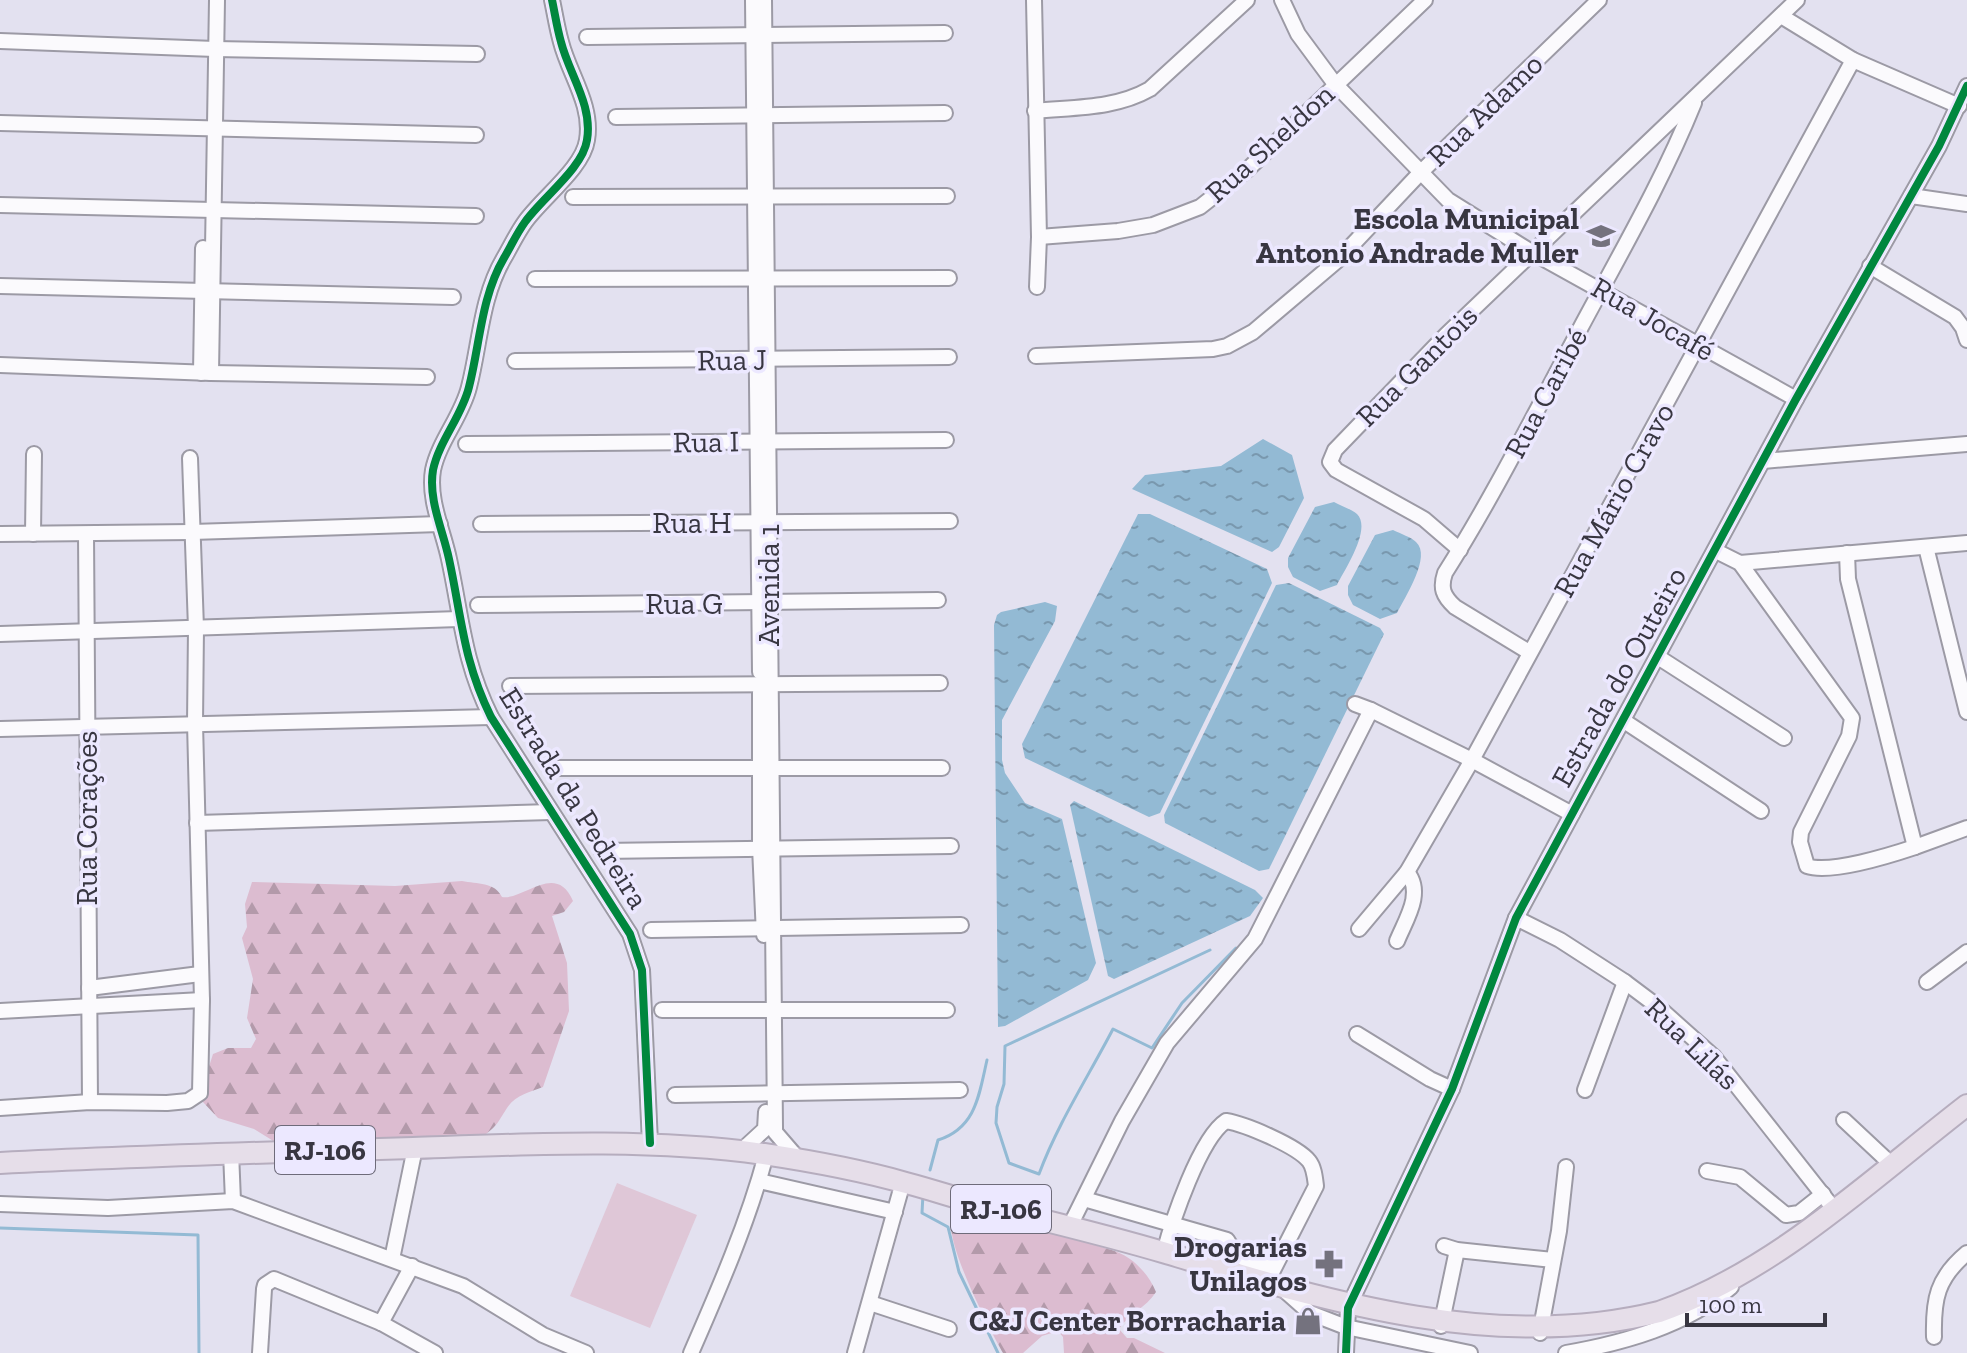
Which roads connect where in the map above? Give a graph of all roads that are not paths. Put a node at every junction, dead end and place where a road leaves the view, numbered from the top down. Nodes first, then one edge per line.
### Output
1 (207, 0) edge
2 (217, 0) edge
3 (552, 0) edge
4 (753, 0) edge
5 (764, 0) edge
6 (1034, 0) edge
7 (1247, 0) edge
8 (1282, 0) edge
9 (1425, 0) edge
10 (1599, 0) edge
11 (1797, 0) edge
12 (1781, 16) junction
13 (945, 33) dead end
14 (759, 34) junction
15 (587, 37) dead end
16 (0, 41) edge
17 (211, 49) junction
18 (477, 54) dead end
19 (1853, 60) junction
20 (1335, 84) junction
21 (1967, 86) edge
22 (1697, 96) junction
23 (1959, 106) junction
24 (1035, 111) junction
25 (945, 113) dead end
26 (760, 115) junction
27 (616, 117) dead end
28 (0, 123) edge
29 (208, 128) junction
30 (476, 135) dead end
31 (1421, 172) junction
32 (761, 196) junction
33 (947, 196) dead end
34 (1911, 196) junction
35 (573, 197) dead end
36 (1967, 204) edge
37 (0, 205) edge
38 (208, 209) junction
39 (476, 216) dead end
40 (1039, 237) junction
41 (1533, 253) junction
42 (1870, 266) junction
43 (949, 278) dead end
44 (535, 279) dead end
45 (762, 279) junction
46 (0, 286) edge
47 (1037, 287) dead end
48 (1601, 289) junction
49 (207, 291) junction
50 (453, 297) dead end
51 (1967, 340) edge
52 (1699, 346) junction
53 (1036, 356) dead end
54 (949, 357) dead end
55 (761, 360) junction
56 (515, 361) dead end
57 (0, 365) edge
58 (206, 373) junction
59 (427, 377) dead end
60 (1796, 399) junction
61 (946, 440) dead end
62 (763, 441) junction
63 (466, 444) dead end
64 (1967, 444) edge
65 (34, 454) dead end
66 (190, 458) dead end
67 (1763, 461) junction
68 (950, 521) dead end
69 (764, 522) junction
70 (440, 524) junction
71 (481, 524) dead end
72 (192, 532) junction
73 (0, 534) edge
74 (33, 534) junction
75 (86, 534) junction
76 (1967, 543) edge
77 (1926, 547) junction
78 (1460, 550) junction
79 (1716, 551) junction
80 (1847, 553) junction
81 (1740, 563) junction
82 (938, 600) dead end
83 (764, 604) junction
84 (478, 605) dead end
85 (459, 619) junction
86 (196, 628) junction
87 (85, 631) junction
88 (0, 634) edge
89 (1529, 652) junction
90 (1658, 657) junction
91 (940, 683) dead end
92 (510, 686) dead end
93 (765, 686) junction
94 (1355, 704) dead end
95 (1371, 710) junction
96 (1967, 712) edge
97 (491, 717) junction
98 (1624, 721) junction
99 (195, 723) junction
100 (87, 727) junction
101 (0, 729) edge
102 (1784, 738) dead end
103 (1472, 760) junction
104 (765, 767) junction
105 (552, 768) dead end
106 (942, 768) dead end
107 (1761, 811) dead end
108 (551, 812) junction
109 (1572, 814) junction
110 (197, 823) junction
111 (1967, 828) edge
112 (951, 846) dead end
113 (765, 847) junction
114 (1915, 847) junction
115 (602, 851) dead end
116 (1407, 872) junction
117 (1516, 918) junction
118 (961, 925) dead end
119 (1359, 929) dead end
120 (651, 930) dead end
121 (768, 930) junction
122 (1397, 941) dead end
123 (1967, 952) edge
124 (200, 974) junction
125 (1625, 982) junction
126 (1927, 982) dead end
127 (89, 988) junction
128 (202, 1000) junction
129 (89, 1008) junction
130 (662, 1010) dead end
131 (947, 1010) dead end
132 (0, 1011) edge
133 (769, 1011) junction
134 (1357, 1034) dead end
135 (1452, 1089) junction
136 (960, 1090) dead end
137 (1585, 1090) dead end
138 (770, 1092) junction
139 (675, 1095) dead end
140 (90, 1102) junction
141 (1967, 1105) edge
142 (0, 1108) edge
143 (1844, 1120) dead end
144 (650, 1143) junction
145 (415, 1148) junction
146 (231, 1152) junction
147 (740, 1152) junction
148 (766, 1155) junction
149 (800, 1161) junction
150 (0, 1163) edge
151 (1891, 1164) junction
152 (1566, 1167) dead end
153 (1707, 1171) dead end
154 (759, 1181) junction
155 (918, 1186) junction
156 (1084, 1199) junction
157 (233, 1201) junction
158 (1829, 1202) junction
159 (0, 1204) edge
160 (895, 1212) junction
161 (1172, 1223) junction
162 (1070, 1226) junction
163 (1164, 1253) junction
164 (1967, 1253) edge
165 (392, 1259) junction
166 (1553, 1260) junction
167 (412, 1266) junction
168 (1746, 1270) junction
169 (1274, 1280) junction
170 (870, 1303) junction
171 (1347, 1318) junction
172 (381, 1323) junction
173 (1441, 1327) junction
174 (949, 1329) dead end
175 (1540, 1334) junction
176 (543, 1335) junction
177 (1934, 1337) dead end
178 (578, 1352) edge
179 (1452, 1352) edge
180 (260, 1353) edge
181 (435, 1353) edge
182 (560, 1353) edge
183 (691, 1353) edge
184 (855, 1353) edge
185 (1346, 1353) edge
186 (1470, 1353) edge
187 (1566, 1353) edge

1 - 17 street
2 - 17 street
3 - 70 street, Estrada da Pedreira
4 - 14 street, Avenida 1
5 - 14 street, Avenida 1
6 - 24 street
7 - 24 street
8 - 20 street, Rua Jocafé
9 - 20 street, Rua Sheldon
10 - 31 street, Rua Adamo
11 - 12 street, Rua Gantois
12 - 19 street
12 - 22 street, Rua Gantois
13 - 14 street
14 - 15 street
14 - 26 street, Avenida 1
16 - 17 street
17 - 18 street
17 - 29 street
19 - 23 street
19 - 52 street, Rua Mário Cravo
20 - 31 street, Rua Jocafé
20 - 40 street, Rua Sheldon
21 - 23 street, Estrada do Outeiro
22 - 41 street, Rua Gantois
22 - 48 street, Rua Caribé
23 - 34 street, Estrada do Outeiro
24 - 40 street
25 - 26 street
26 - 27 street
26 - 32 street, Avenida 1
28 - 29 street
29 - 30 street
29 - 38 street
31 - 41 street, Rua Jocafé
31 - 53 street, Rua Adamo
32 - 33 street
32 - 35 street
32 - 45 street, Avenida 1
34 - 36 street
34 - 42 street, Estrada do Outeiro
37 - 38 street
38 - 39 street
38 - 49 street
40 - 47 street
41 - 48 street, Rua Jocafé
41 - 78 street, Rua Gantois
42 - 51 street
42 - 60 street, Estrada do Outeiro
43 - 45 street
44 - 45 street
45 - 55 street, Avenida 1
46 - 49 street
48 - 52 street, Rua Jocafé
48 - 78 street, Rua Caribé
49 - 50 street
49 - 58 street
52 - 60 street, Rua Jocafé
52 - 89 street, Rua Mário Cravo
54 - 55 street, Rua J
55 - 56 street, Rua J
55 - 62 street, Avenida 1
57 - 58 street
58 - 59 street
60 - 67 street, Estrada do Outeiro
61 - 62 street, Rua I
62 - 63 street, Rua I
62 - 69 street, Avenida 1
64 - 67 street
65 - 74 street
66 - 72 street
67 - 79 street, Estrada do Outeiro
68 - 69 street, Rua H
69 - 71 street, Rua H
69 - 83 street, Avenida 1
70 - 72 street
70 - 85 street, Estrada da Pedreira
72 - 75 street
72 - 86 street
73 - 74 street
74 - 75 street
75 - 87 street, Rua Corações
76 - 77 street
77 - 80 street
77 - 96 street
78 - 89 street, Rua Caribé
79 - 81 street
79 - 90 street, Estrada do Outeiro
80 - 81 street
80 - 114 street
81 - 114 street
82 - 83 street, Rua G
83 - 84 street, Rua G
83 - 93 street, Avenida 1
85 - 86 street
85 - 97 street, Estrada da Pedreira
86 - 87 street
86 - 99 street
87 - 88 street
87 - 100 street, Rua Corações
89 - 103 street, Rua Mário Cravo
90 - 98 street, Estrada do Outeiro
90 - 102 street
91 - 93 street
92 - 93 street
93 - 104 street, Avenida 1
94 - 95 street
95 - 103 street
95 - 156 street
97 - 99 street
97 - 108 street, Estrada da Pedreira
98 - 107 street
98 - 109 street, Estrada do Outeiro
99 - 100 street
99 - 110 street
100 - 101 street
100 - 127 street, Rua Corações
103 - 109 street
103 - 116 street, Rua Mário Cravo
104 - 105 street
104 - 106 street
104 - 113 street, Avenida 1
108 - 110 street
108 - 144 street, Estrada da Pedreira
109 - 117 street, Estrada do Outeiro
110 - 124 street
111 - 114 street
112 - 113 street
113 - 115 street
113 - 121 street, Avenida 1
116 - 119 street, Rua Mário Cravo
116 - 122 street
117 - 125 street, Rua Lilás
117 - 135 street, Estrada do Outeiro
118 - 121 street
120 - 121 street
121 - 133 street, Avenida 1
123 - 126 street
124 - 127 street
124 - 128 street
125 - 137 street
125 - 158 street, Rua Lilás
127 - 129 street, Rua Corações
128 - 129 street
128 - 140 street
129 - 132 street
129 - 140 street, Rua Corações
130 - 133 street
131 - 133 street
133 - 138 street, Avenida 1
134 - 135 street
135 - 171 street, Estrada do Outeiro
136 - 138 street
138 - 139 street
138 - 147 street, Avenida 1
138 - 149 street, Avenida 1
140 - 142 street
141 - 151 highway, RJ-106
143 - 151 street
144 - 145 highway, RJ-106
144 - 147 highway, RJ-106
145 - 146 highway, RJ-106
145 - 165 street
146 - 150 highway, RJ-106
146 - 157 street
147 - 148 highway, RJ-106
148 - 149 highway, RJ-106
148 - 154 street
149 - 155 highway, RJ-106
151 - 158 highway, RJ-106
152 - 166 street
153 - 158 street
154 - 160 street
154 - 183 street
155 - 160 street
155 - 162 highway, RJ-106
156 - 161 street
156 - 162 street
157 - 159 street
157 - 165 street
158 - 168 highway, RJ-106
160 - 170 street
161 - 163 street
161 - 169 street
161 - 169 street
162 - 163 highway, RJ-106
163 - 169 highway, RJ-106
164 - 177 street
165 - 167 street
166 - 173 street
166 - 175 street
167 - 172 street
167 - 176 street
168 - 175 highway, RJ-106
168 - 187 street
169 - 171 highway, RJ-106
170 - 174 street
170 - 184 street
171 - 173 highway, RJ-106
171 - 179 street
171 - 185 street
172 - 180 street
172 - 181 street
173 - 175 highway, RJ-106
176 - 178 street
176 - 182 street
179 - 186 street

